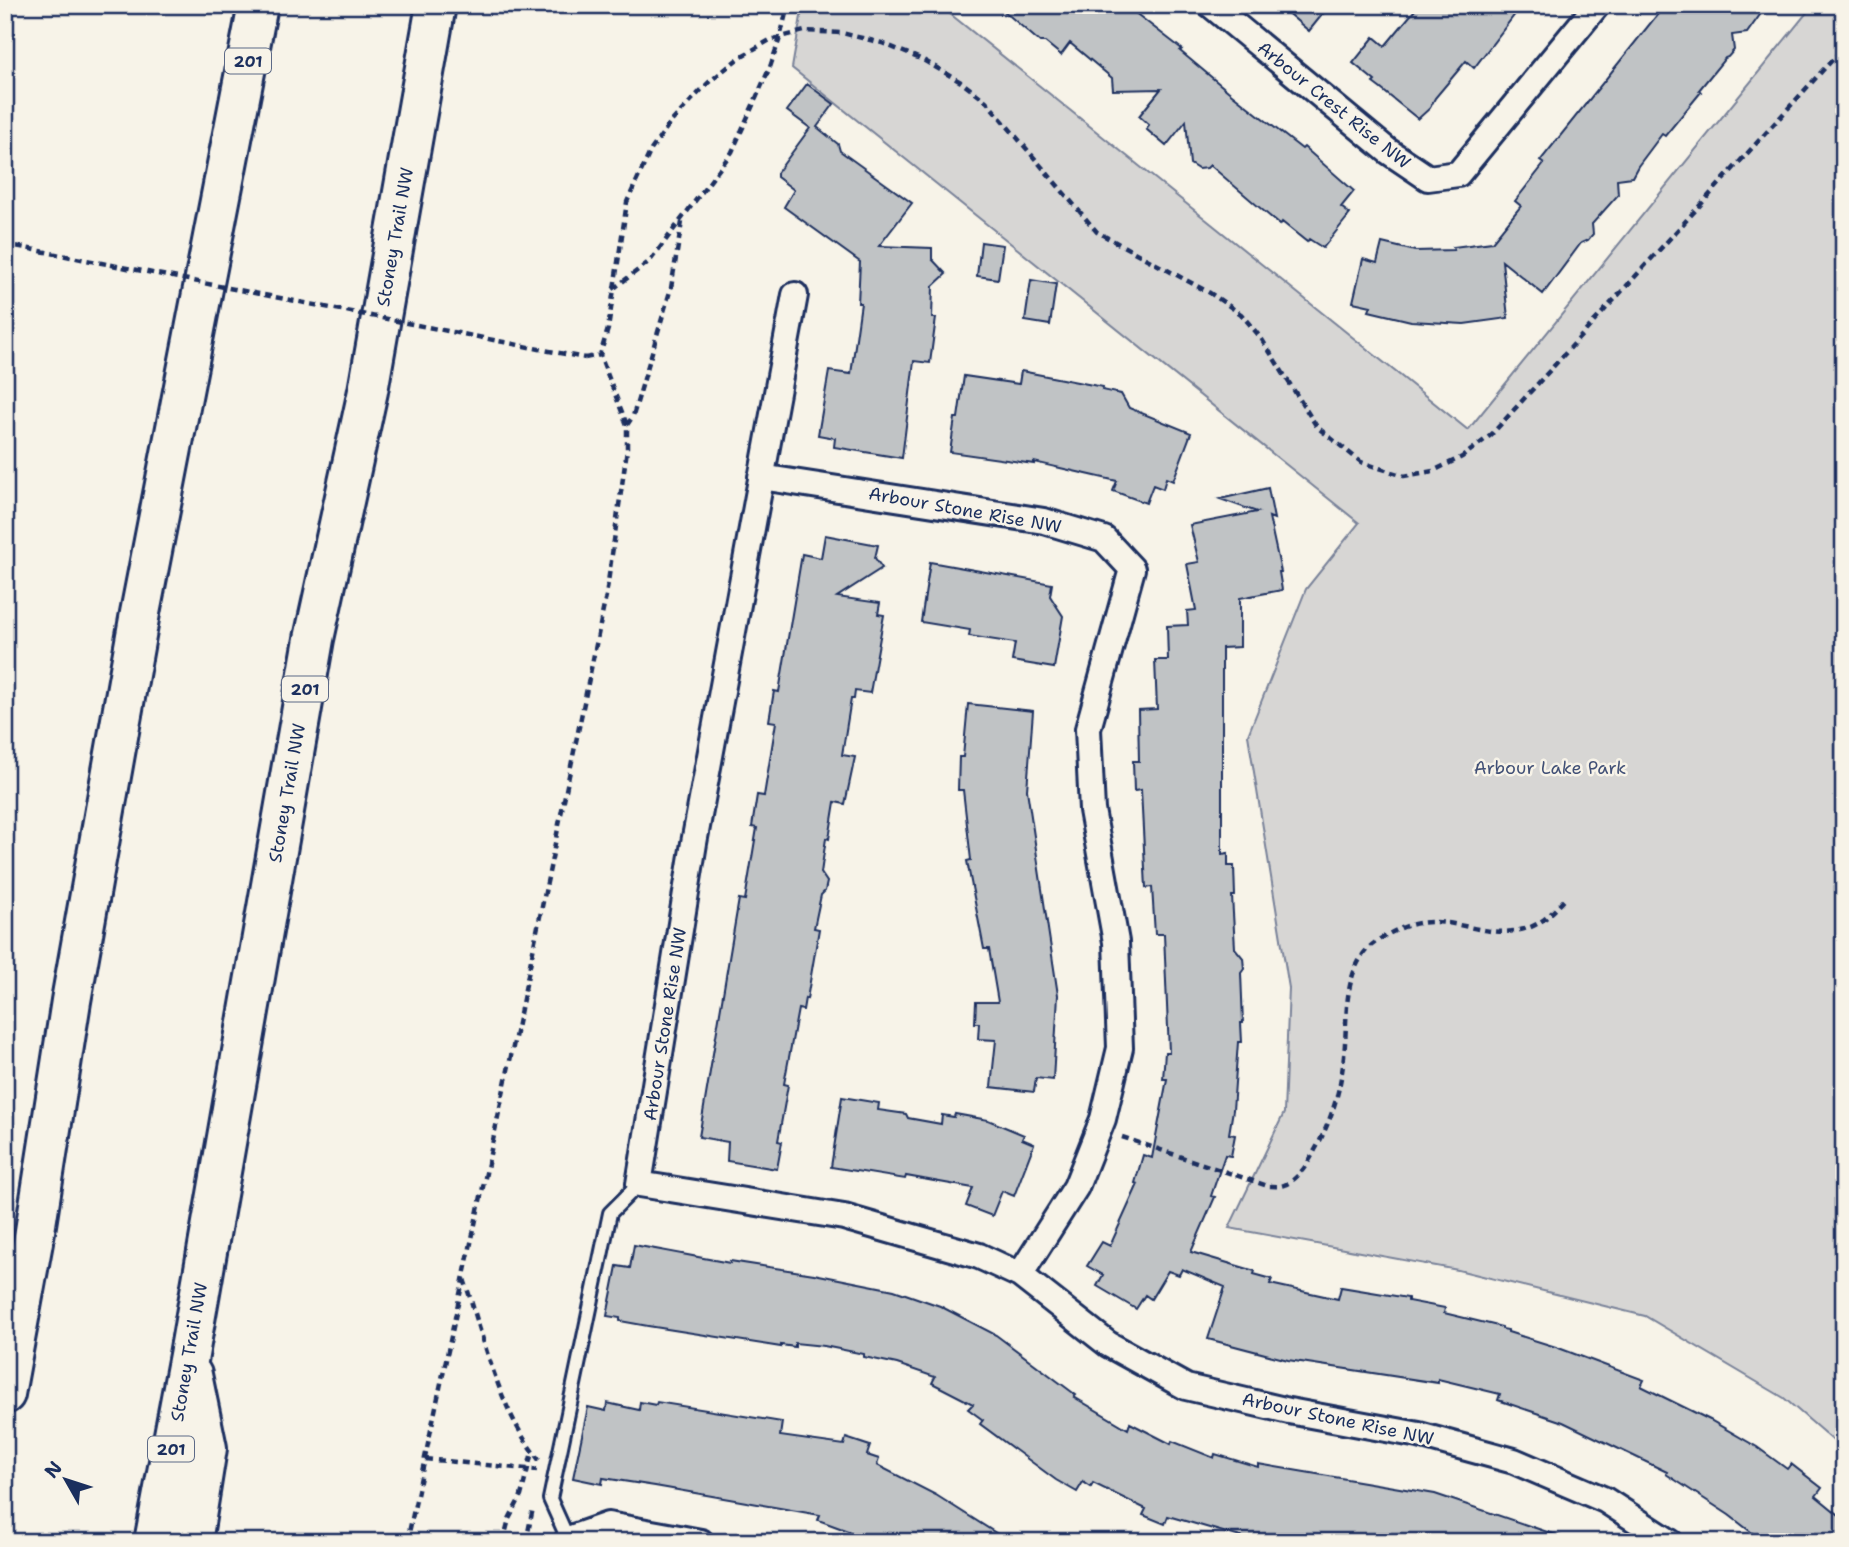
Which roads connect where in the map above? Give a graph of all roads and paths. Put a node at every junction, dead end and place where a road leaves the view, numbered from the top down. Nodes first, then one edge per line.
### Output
1 (258, 5) edge
2 (436, 5) edge
3 (788, 5) edge
4 (1211, 5) edge
5 (1597, 5) edge
6 (780, 38) junction
7 (1844, 47) edge
8 (683, 218) junction
9 (5, 244) edge
10 (613, 289) junction
11 (795, 295) dead end
12 (600, 355) junction
13 (627, 425) junction
14 (761, 477) junction
15 (1565, 899) dead end
16 (1118, 1135) dead end
17 (639, 1184) junction
18 (28, 1268) junction
19 (1020, 1275) junction
20 (464, 1278) junction
21 (5, 1328) edge
22 (189, 1355) junction
23 (5, 1394) edge
24 (532, 1451) junction
25 (425, 1459) junction
26 (527, 1469) junction
27 (551, 1472) junction
28 (568, 1540) edge
29 (154, 1542) edge
30 (192, 1542) edge
31 (407, 1542) edge
32 (503, 1542) edge
33 (701, 1542) edge
34 (1670, 1542) edge

1 - 18 highway, 201
2 - 22 highway, Stoney Trail NW / 201
3 - 6 path
4 - 5 street, Arbour Crest Rise NW
6 - 7 path
6 - 8 path
6 - 10 path
8 - 10 path
8 - 13 path
9 - 12 path, bridge
10 - 12 path
11 - 14 street, Arbour Stone Rise NW
12 - 13 path
13 - 20 path
14 - 17 street, Arbour Stone Rise NW
14 - 19 street, Arbour Stone Rise NW
15 - 16 path
17 - 19 street, Arbour Stone Rise NW
17 - 27 lane
18 - 21 highway
18 - 23 highway, 201
19 - 34 street, Arbour Stone Rise NW
20 - 24 path
20 - 25 path
22 - 29 highway, Stoney Trail NW / 201
22 - 30 highway
24 - 26 path
24 - 27 path
25 - 26 path
25 - 31 path
26 - 27 path
26 - 32 path
27 - 28 lane
28 - 33 street

